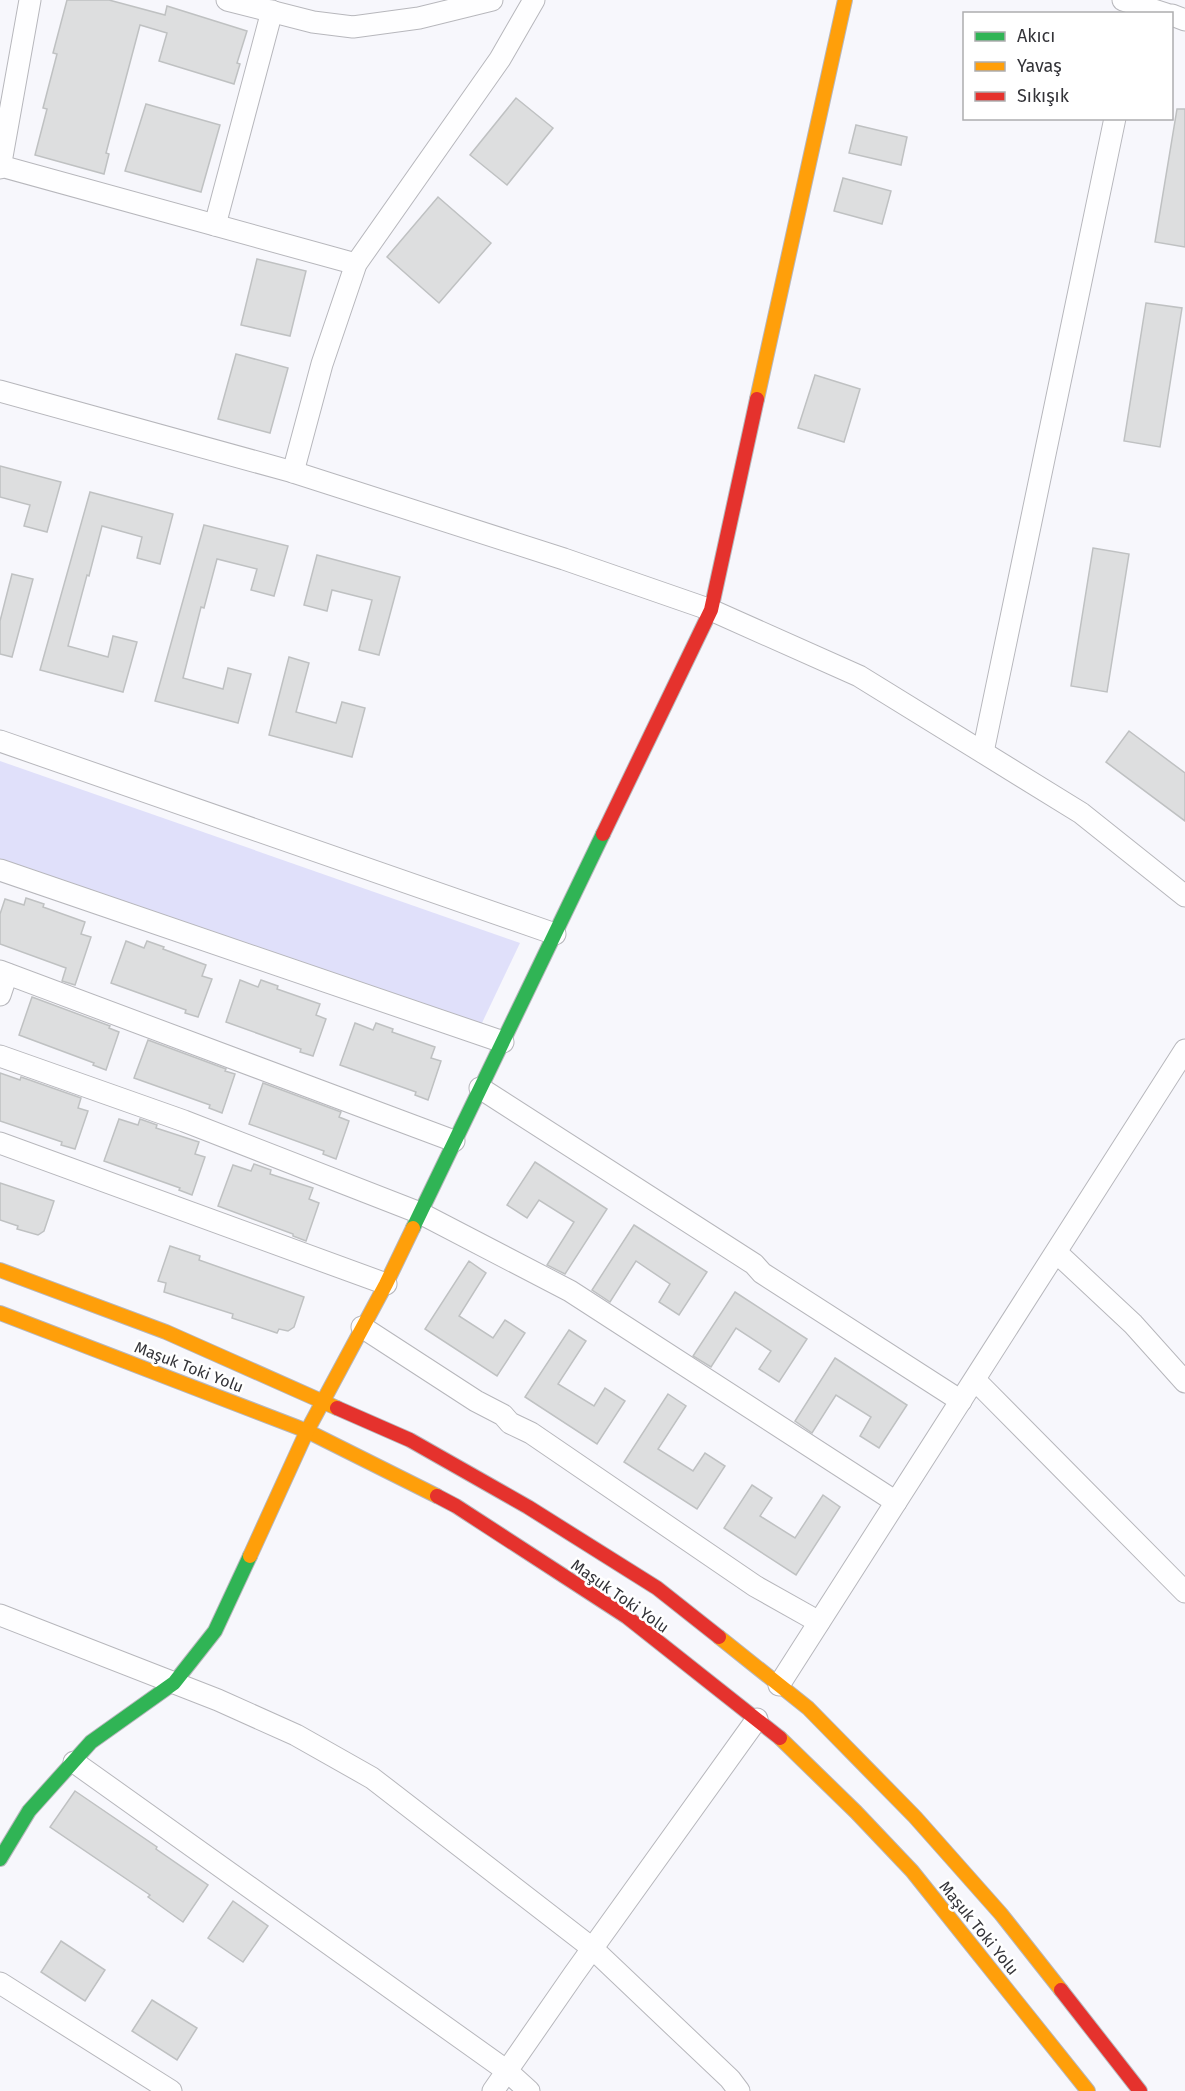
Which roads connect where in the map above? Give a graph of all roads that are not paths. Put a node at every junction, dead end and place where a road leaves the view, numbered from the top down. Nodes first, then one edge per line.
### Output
1 (30, 0) edge
2 (227, 0) edge
3 (492, 0) edge
4 (534, 0) edge
5 (845, 0) edge
6 (1133, 6) edge
7 (272, 11) junction
8 (1158, 12) edge
9 (1115, 120) edge
10 (0, 167) edge
11 (215, 225) junction
12 (356, 264) junction
13 (0, 392) edge
14 (293, 472) junction
15 (711, 610) junction
16 (0, 741) edge
17 (983, 752) junction
18 (0, 870) edge
19 (1185, 896) edge
20 (555, 934) junction
21 (4, 973) edge
22 (0, 995) edge
23 (503, 1042) junction
24 (1185, 1050) edge
25 (0, 1056) edge
26 (480, 1088) junction
27 (454, 1141) junction
28 (0, 1143) edge
29 (420, 1213) junction
30 (1057, 1253) junction
31 (0, 1270) edge
32 (386, 1284) junction
33 (0, 1313) edge
34 (362, 1327) junction
35 (975, 1380) junction
36 (1185, 1382) edge
37 (324, 1400) junction
38 (961, 1401) junction
39 (307, 1431) junction
40 (897, 1502) junction
41 (1185, 1592) edge
42 (0, 1615) edge
43 (819, 1622) junction
44 (174, 1683) junction
45 (779, 1685) junction
46 (757, 1719) junction
47 (74, 1762) junction
48 (0, 1858) edge
49 (592, 1948) junction
50 (0, 1983) edge
51 (507, 2071) junction
52 (171, 2091) edge
53 (493, 2091) edge
54 (529, 2091) edge
55 (739, 2091) edge
56 (1088, 2091) edge
57 (1140, 2091) edge

1 - 10 street
2 - 7 street
3 - 7 street
4 - 12 street
5 - 15 main road
6 - 8 street
7 - 11 street
9 - 17 street
10 - 11 street
11 - 12 street
12 - 14 street
13 - 14 street
14 - 15 street
15 - 17 street
15 - 20 main road
16 - 20 street
17 - 19 street
18 - 23 street
20 - 23 main road
21 - 22 street
21 - 27 street
23 - 26 main road
24 - 30 street
25 - 29 street
26 - 27 main road
26 - 38 street
27 - 29 main road
28 - 32 street
29 - 32 main road
29 - 40 street
30 - 35 street
30 - 36 street
31 - 37 main road
32 - 34 main road
33 - 39 main road, Maşuk Toki Yolu
34 - 37 main road
34 - 43 street
35 - 38 street
35 - 41 street
37 - 39 main road
37 - 45 main road
38 - 40 street
39 - 44 main road
39 - 46 main road, Maşuk Toki Yolu
40 - 43 street
42 - 44 street
43 - 45 street
44 - 47 main road
44 - 49 street
45 - 57 main road
46 - 49 street
46 - 56 main road, Maşuk Toki Yolu
47 - 48 main road
47 - 51 street
49 - 51 street
49 - 55 street
50 - 52 street
51 - 53 street
51 - 54 street

